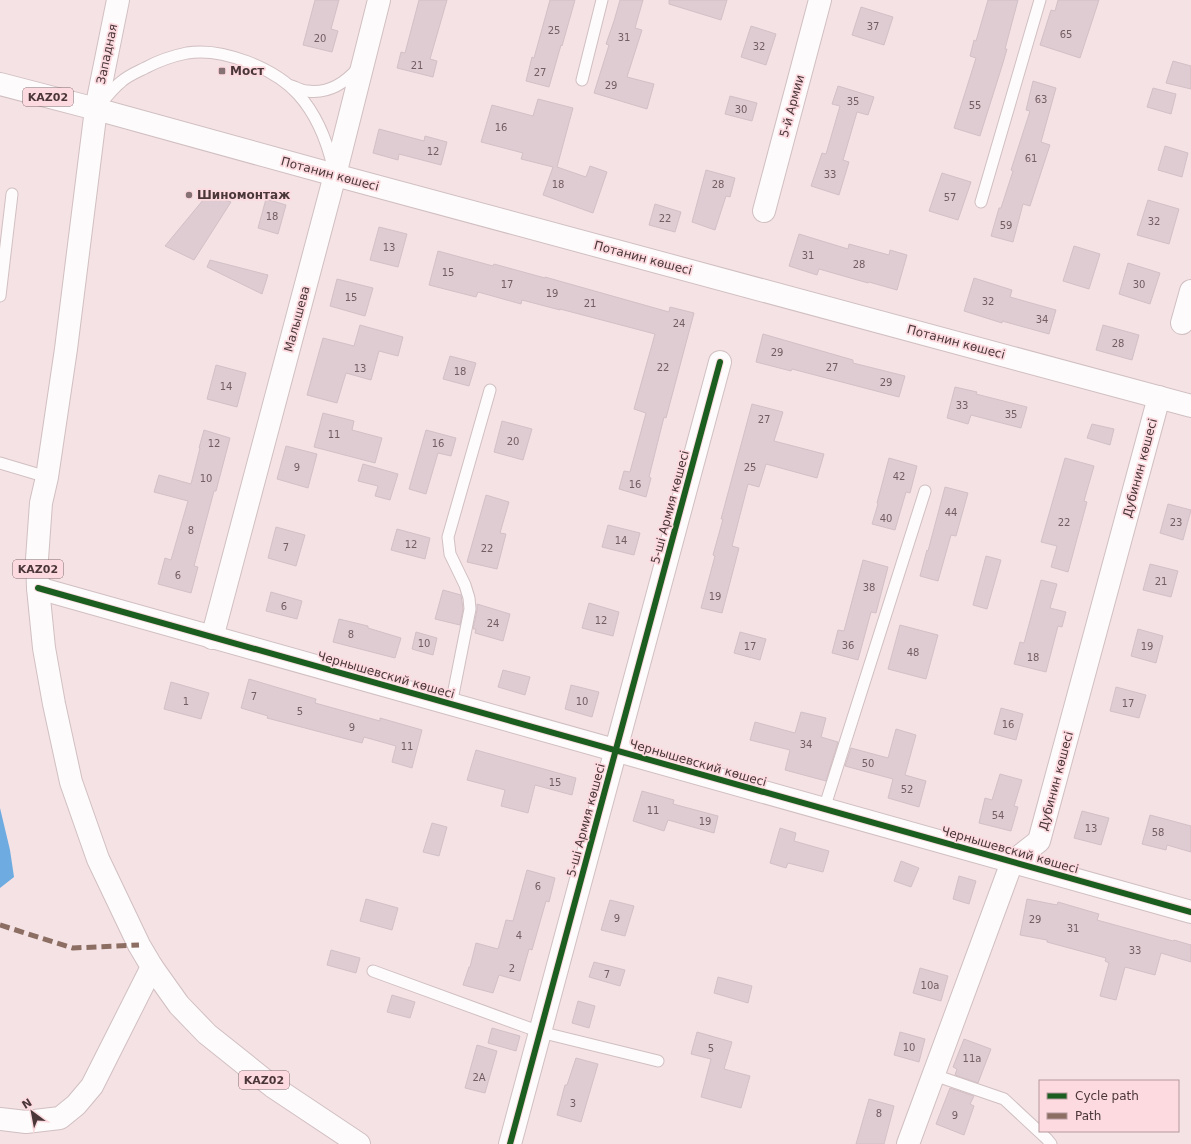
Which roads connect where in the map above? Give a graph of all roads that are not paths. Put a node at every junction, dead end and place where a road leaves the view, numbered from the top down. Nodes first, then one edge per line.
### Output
1 (118, 0) edge
2 (379, 0) edge
3 (602, 0) edge
4 (820, 0) edge
5 (1040, 0) edge
6 (365, 55) junction
7 (582, 80) dead end
8 (0, 84) edge
9 (288, 85) junction
10 (96, 109) junction
11 (335, 175) junction
12 (12, 194) dead end
13 (981, 202) dead end
14 (764, 212) dead end
15 (1191, 291) edge
16 (0, 296) edge
17 (1182, 323) dead end
18 (720, 362) dead end
19 (490, 390) dead end
20 (1159, 397) junction
21 (1191, 406) edge
22 (0, 463) edge
23 (47, 477) junction
24 (925, 491) dead end
25 (38, 588) junction
26 (212, 638) junction
27 (451, 705) junction
28 (616, 751) junction
29 (824, 809) junction
30 (1012, 862) junction
31 (1191, 912) edge
32 (152, 967) junction
33 (373, 971) dead end
34 (540, 1032) junction
35 (658, 1061) dead end
36 (934, 1075) junction
37 (0, 1119) edge
38 (1039, 1132) edge
39 (1039, 1132) edge
40 (359, 1144) edge
41 (510, 1144) edge
42 (908, 1144) edge
43 (1051, 1144) edge

1 - 10 main road, Западная
2 - 6 main road, Малышева
3 - 7 lane
4 - 14 main road, 5-й Армии
5 - 13 lane
6 - 9 lane
6 - 11 main road, Малышева
8 - 10 main road, KAZ02
9 - 10 lane
9 - 11 lane
10 - 11 main road, Потанин көшесі
10 - 23 main road, KAZ02
11 - 20 main road, Потанин көшесі
11 - 26 main road, Малышева
12 - 16 lane
15 - 17 main road
18 - 28 main road, 5-ші Армия көшесі
19 - 27 lane
20 - 21 main road, Потанин көшесі
20 - 30 main road, Дубинин көшесі
22 - 23 lane
23 - 25 main road, KAZ02
24 - 29 lane
25 - 26 main road, Чернышевский көшесі
25 - 32 main road, KAZ02
26 - 27 main road, Чернышевский көшесі
27 - 28 main road, Чернышевский көшесі
28 - 29 main road, Чернышевский көшесі
28 - 34 main road, 5-ші Армия көшесі
29 - 30 main road, Чернышевский көшесі
30 - 31 main road, Чернышевский көшесі
30 - 36 main road
32 - 37 main road
32 - 40 main road, KAZ02
33 - 34 lane
34 - 35 lane
34 - 41 main road, 5-ші Армия көшесі
36 - 38 lane
36 - 42 main road
39 - 43 lane

